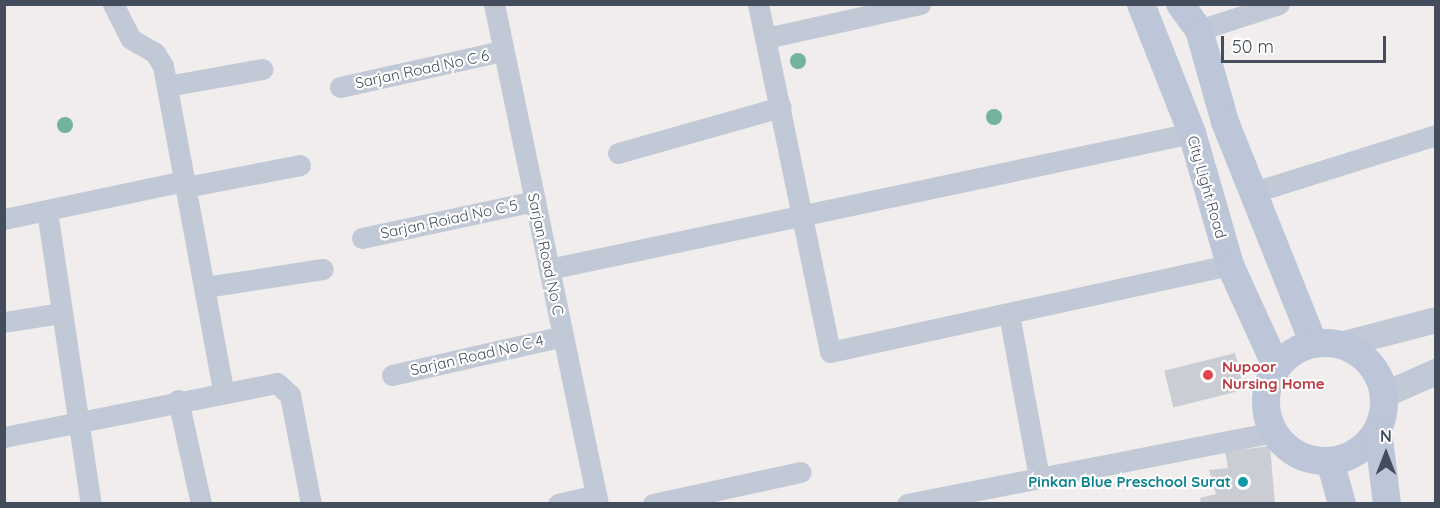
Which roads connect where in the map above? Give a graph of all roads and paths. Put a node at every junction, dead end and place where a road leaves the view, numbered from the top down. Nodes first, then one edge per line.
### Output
1 (113, 4) edge
2 (494, 4) edge
3 (758, 4) edge
4 (921, 4) edge
5 (1141, 4) edge
6 (1180, 4) edge
7 (1279, 4) edge
8 (1199, 30) junction
9 (766, 38) junction
10 (503, 51) junction
11 (262, 69) dead end
12 (167, 86) junction
13 (340, 87) dead end
14 (781, 108) junction
15 (1192, 133) junction
16 (1436, 135) edge
17 (618, 153) dead end
18 (300, 165) dead end
19 (185, 184) junction
20 (1251, 193) junction
21 (535, 201) junction
22 (47, 211) junction
23 (804, 214) junction
24 (4, 219) edge
25 (362, 238) dead end
26 (1230, 266) junction
27 (323, 269) dead end
28 (549, 269) junction
29 (205, 287) junction
30 (62, 313) junction
31 (1008, 314) junction
32 (1436, 320) edge
33 (4, 322) edge
34 (563, 336) junction
35 (1327, 344) junction
36 (1277, 368) junction
37 (1436, 372) edge
38 (392, 375) dead end
39 (223, 391) junction
40 (1384, 395) junction
41 (178, 400) junction
42 (78, 421) junction
43 (1378, 430) junction
44 (1274, 432) junction
45 (4, 437) edge
46 (1330, 461) junction
47 (801, 472) dead end
48 (1040, 477) junction
49 (597, 499) edge
50 (91, 504) edge
51 (201, 504) edge
52 (311, 504) edge
53 (558, 504) edge
54 (653, 504) edge
55 (907, 504) edge
56 (1342, 504) edge
57 (1387, 504) edge

1 - 12 street
2 - 10 street, Sarjan Road No C
3 - 9 street
4 - 9 street
5 - 15 main road, City Light Road
6 - 8 main road
7 - 8 street
8 - 20 main road
9 - 14 street
10 - 13 street, Sarjan Road No C 6
10 - 21 street, Sarjan Road No C
11 - 12 street
12 - 19 street
14 - 17 street
14 - 23 street
15 - 23 street
15 - 26 main road, City Light Road
16 - 20 street
18 - 19 street
19 - 22 street
19 - 29 street
20 - 35 main road
21 - 25 street, Sarjan Roiad No C 5
21 - 28 street, Sarjan Road No C
22 - 24 street
22 - 30 street
23 - 28 street
23 - 31 street
26 - 31 street
26 - 36 main road, City Light Road
27 - 29 street
28 - 34 street, Sarjan Road No C
29 - 39 street
30 - 33 street
30 - 42 street
31 - 48 street
32 - 35 street
34 - 38 street, Sarjan Road No C 4
34 - 49 street, Sarjan Road No C
35 - 36 main road
35 - 40 main road
36 - 44 main road
37 - 40 street
39 - 41 street
39 - 52 street
40 - 43 main road
41 - 42 street
41 - 51 street
42 - 45 street
42 - 50 street
43 - 46 main road
43 - 57 main road
44 - 46 main road
44 - 48 street
46 - 56 main road
47 - 54 street
48 - 55 street
49 - 53 street

